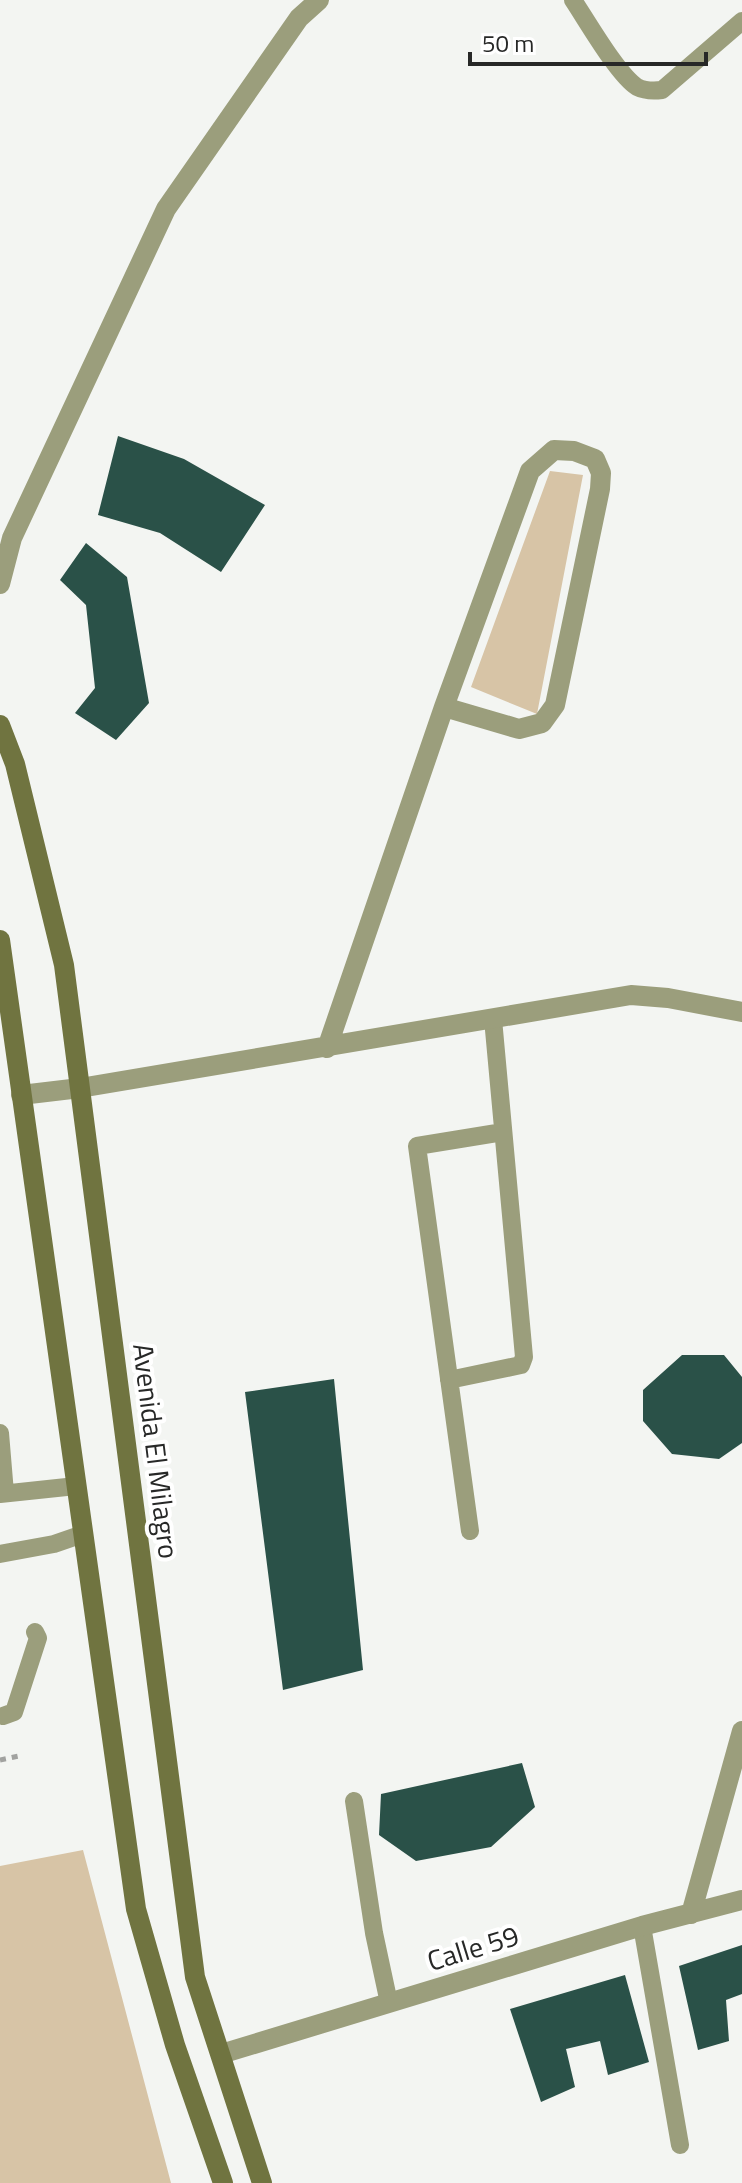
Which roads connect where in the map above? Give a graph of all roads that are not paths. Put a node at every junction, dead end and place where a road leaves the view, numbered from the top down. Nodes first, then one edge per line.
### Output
1 (319, 0) edge
2 (573, 0) edge
3 (742, 21) edge
4 (0, 584) edge
5 (444, 707) junction
6 (0, 725) edge
7 (0, 940) edge
8 (742, 1012) edge
9 (493, 1019) junction
10 (327, 1048) junction
11 (80, 1088) junction
12 (21, 1095) junction
13 (503, 1132) junction
14 (449, 1380) junction
15 (0, 1433) edge
16 (76, 1486) junction
17 (2, 1493) edge
18 (470, 1531) dead end
19 (83, 1534) junction
20 (0, 1554) edge
21 (35, 1632) dead end
22 (3, 1716) dead end
23 (742, 1731) edge
24 (354, 1801) dead end
25 (742, 1900) edge
26 (691, 1914) junction
27 (642, 1926) junction
28 (389, 2003) junction
29 (221, 2054) junction
30 (680, 2145) dead end
31 (223, 2183) edge
32 (262, 2183) edge

1 - 4 street
2 - 3 lane
5 - 5 street
5 - 10 street
6 - 11 main road, Avenida El Milagro
7 - 12 main road
8 - 9 street
9 - 10 street
9 - 13 lane
10 - 11 street
11 - 12 street
11 - 29 main road, Avenida El Milagro
12 - 16 main road
13 - 14 lane
13 - 14 lane
14 - 18 lane
15 - 17 lane
16 - 17 lane
16 - 19 main road
19 - 20 lane
19 - 31 main road
21 - 22 lane
23 - 26 street
24 - 28 lane
25 - 26 street, Calle 59
26 - 27 street, Calle 59
27 - 28 street, Calle 59
27 - 30 lane
28 - 29 street, Calle 59
29 - 32 main road, Avenida El Milagro

